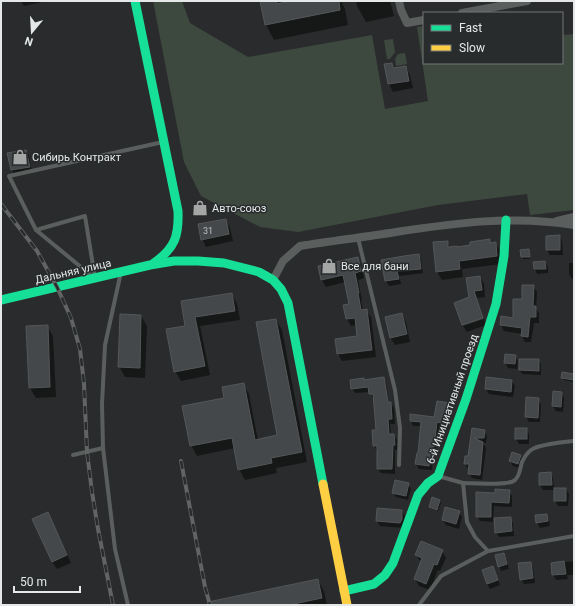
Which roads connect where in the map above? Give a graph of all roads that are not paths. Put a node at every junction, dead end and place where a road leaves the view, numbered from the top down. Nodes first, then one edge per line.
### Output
1 (136, 1) edge
2 (399, 1) edge
3 (528, 1) edge
4 (468, 12) edge
5 (423, 20) edge
6 (164, 141) junction
7 (574, 217) edge
8 (506, 220) junction
9 (554, 222) junction
10 (574, 225) edge
11 (36, 230) junction
12 (358, 238) junction
13 (150, 265) junction
14 (121, 272) junction
15 (95, 278) junction
16 (273, 280) junction
17 (1, 300) edge
18 (574, 441) edge
19 (103, 448) junction
20 (73, 455) dead end
21 (399, 465) dead end
22 (438, 476) junction
23 (463, 483) junction
24 (574, 536) edge
25 (488, 551) junction
26 (344, 591) junction
27 (128, 605) edge
28 (347, 605) edge
29 (419, 605) edge

1 - 6 street
2 - 5 street
3 - 4 street
6 - 11 lane
6 - 13 street
7 - 9 street
8 - 9 street
8 - 12 street
8 - 22 street, 6-й Инициативный проезд
9 - 10 street
11 - 15 lane
11 - 15 lane
12 - 16 street
12 - 21 lane
13 - 14 street, Дальняя улица
13 - 16 street, Дальняя улица
14 - 15 street, Дальняя улица
14 - 19 lane
15 - 17 street, Дальняя улица
16 - 26 street
18 - 23 lane
19 - 20 lane
19 - 27 lane
22 - 23 lane
22 - 26 street, 6-й Инициативный проезд
23 - 25 lane
24 - 25 lane
25 - 29 lane
26 - 28 street

